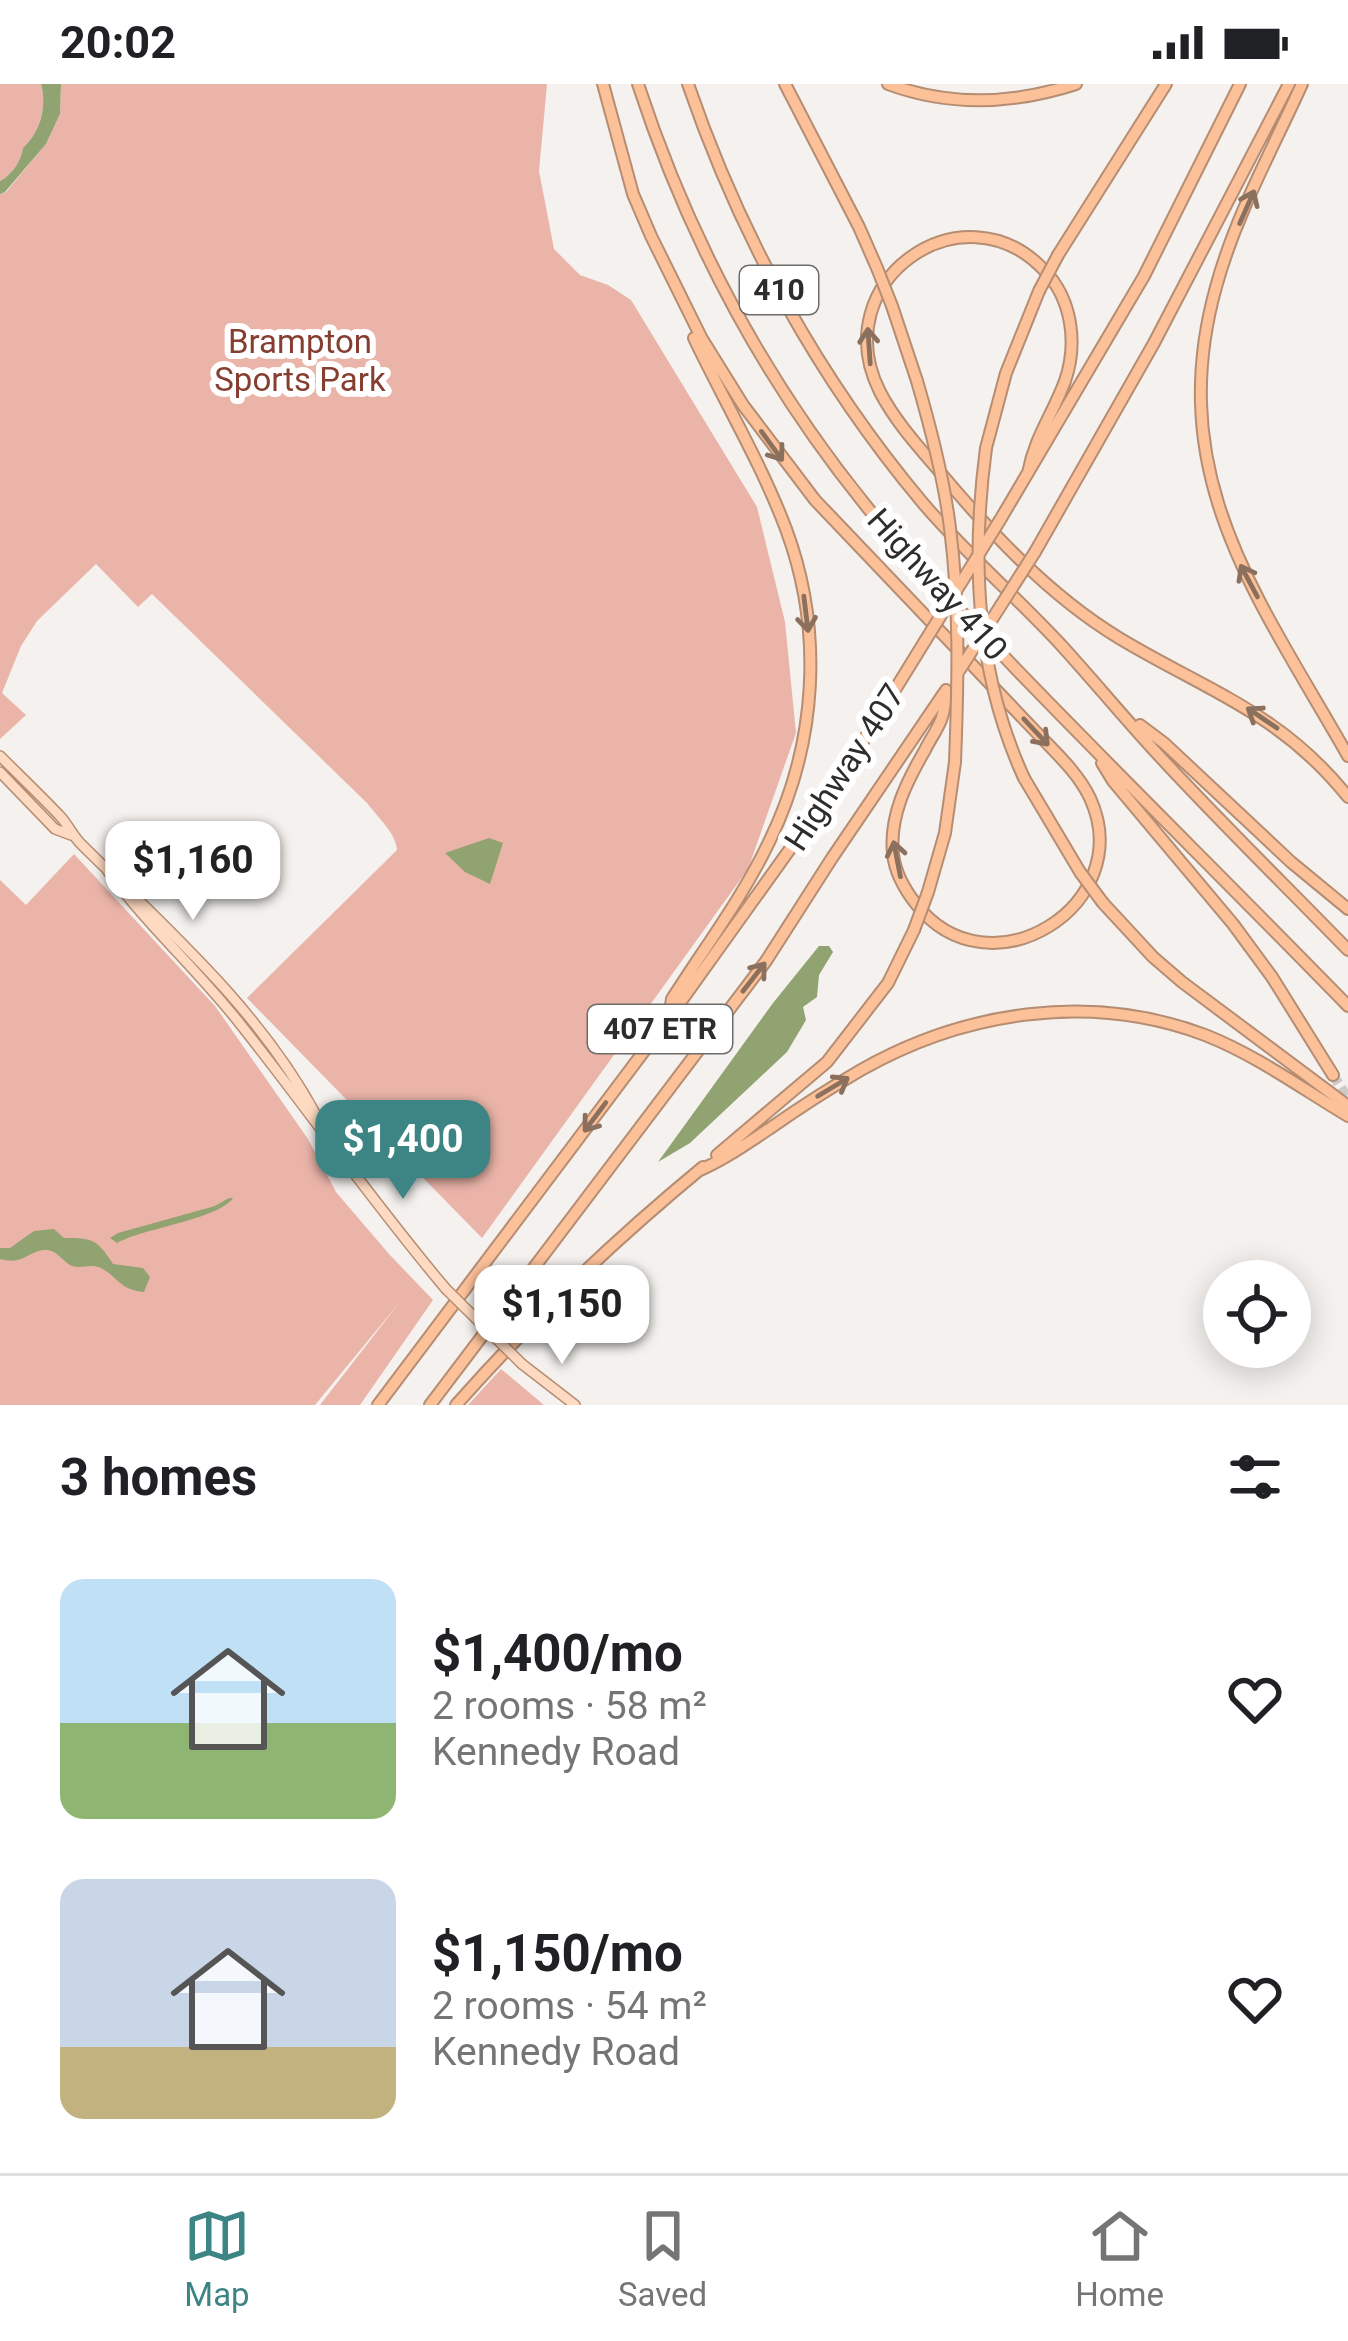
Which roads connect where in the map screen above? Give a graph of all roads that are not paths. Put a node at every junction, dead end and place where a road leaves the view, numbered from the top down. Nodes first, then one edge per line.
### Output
1 (603, 84) edge
2 (638, 84) edge
3 (688, 84) edge
4 (785, 84) edge
5 (888, 84) edge
6 (1076, 84) edge
7 (1166, 84) edge
8 (1240, 84) edge
9 (1289, 84) edge
10 (1302, 84) edge
11 (651, 236) junction
12 (1028, 473) junction
13 (946, 690) junction
14 (1123, 712) junction
15 (1094, 750) junction
16 (0, 756) edge
17 (1348, 756) edge
18 (0, 772) edge
19 (1348, 797) edge
20 (72, 836) junction
21 (1348, 909) edge
22 (1348, 950) edge
23 (1348, 1006) edge
24 (669, 1018) junction
25 (1333, 1075) tunnel mouth
26 (1348, 1106) edge
27 (1348, 1116) edge
28 (698, 1171) junction
29 (379, 1405) edge
30 (430, 1405) edge
31 (456, 1405) edge
32 (575, 1405) edge

1 - 11 highway
2 - 15 highway, Highway 410 / 410
3 - 14 highway, Highway 410 / 410
4 - 28 highway, bridge
5 - 6 highway
7 - 26 highway, bridge
8 - 12 highway, Highway 407 / 407 ETR
9 - 13 highway, Highway 407 / 407 ETR, bridge
17 -> 10 highway
11 -> 13 highway
11 -> 24 highway
19 -> 12 highway
12 - 24 highway, Highway 407 / 407 ETR, bridge
30 -> 13 highway, Highway 407 / 407 ETR
14 - 21 highway
14 - 22 highway, Highway 410 / 410
15 - 23 highway, Highway 410 / 410
15 - 25 highway
16 - 20 main road
18 - 20 main road
20 - 32 main road, bridge
24 -> 29 highway, Highway 407 / 407 ETR
28 -> 27 highway
28 - 31 highway

